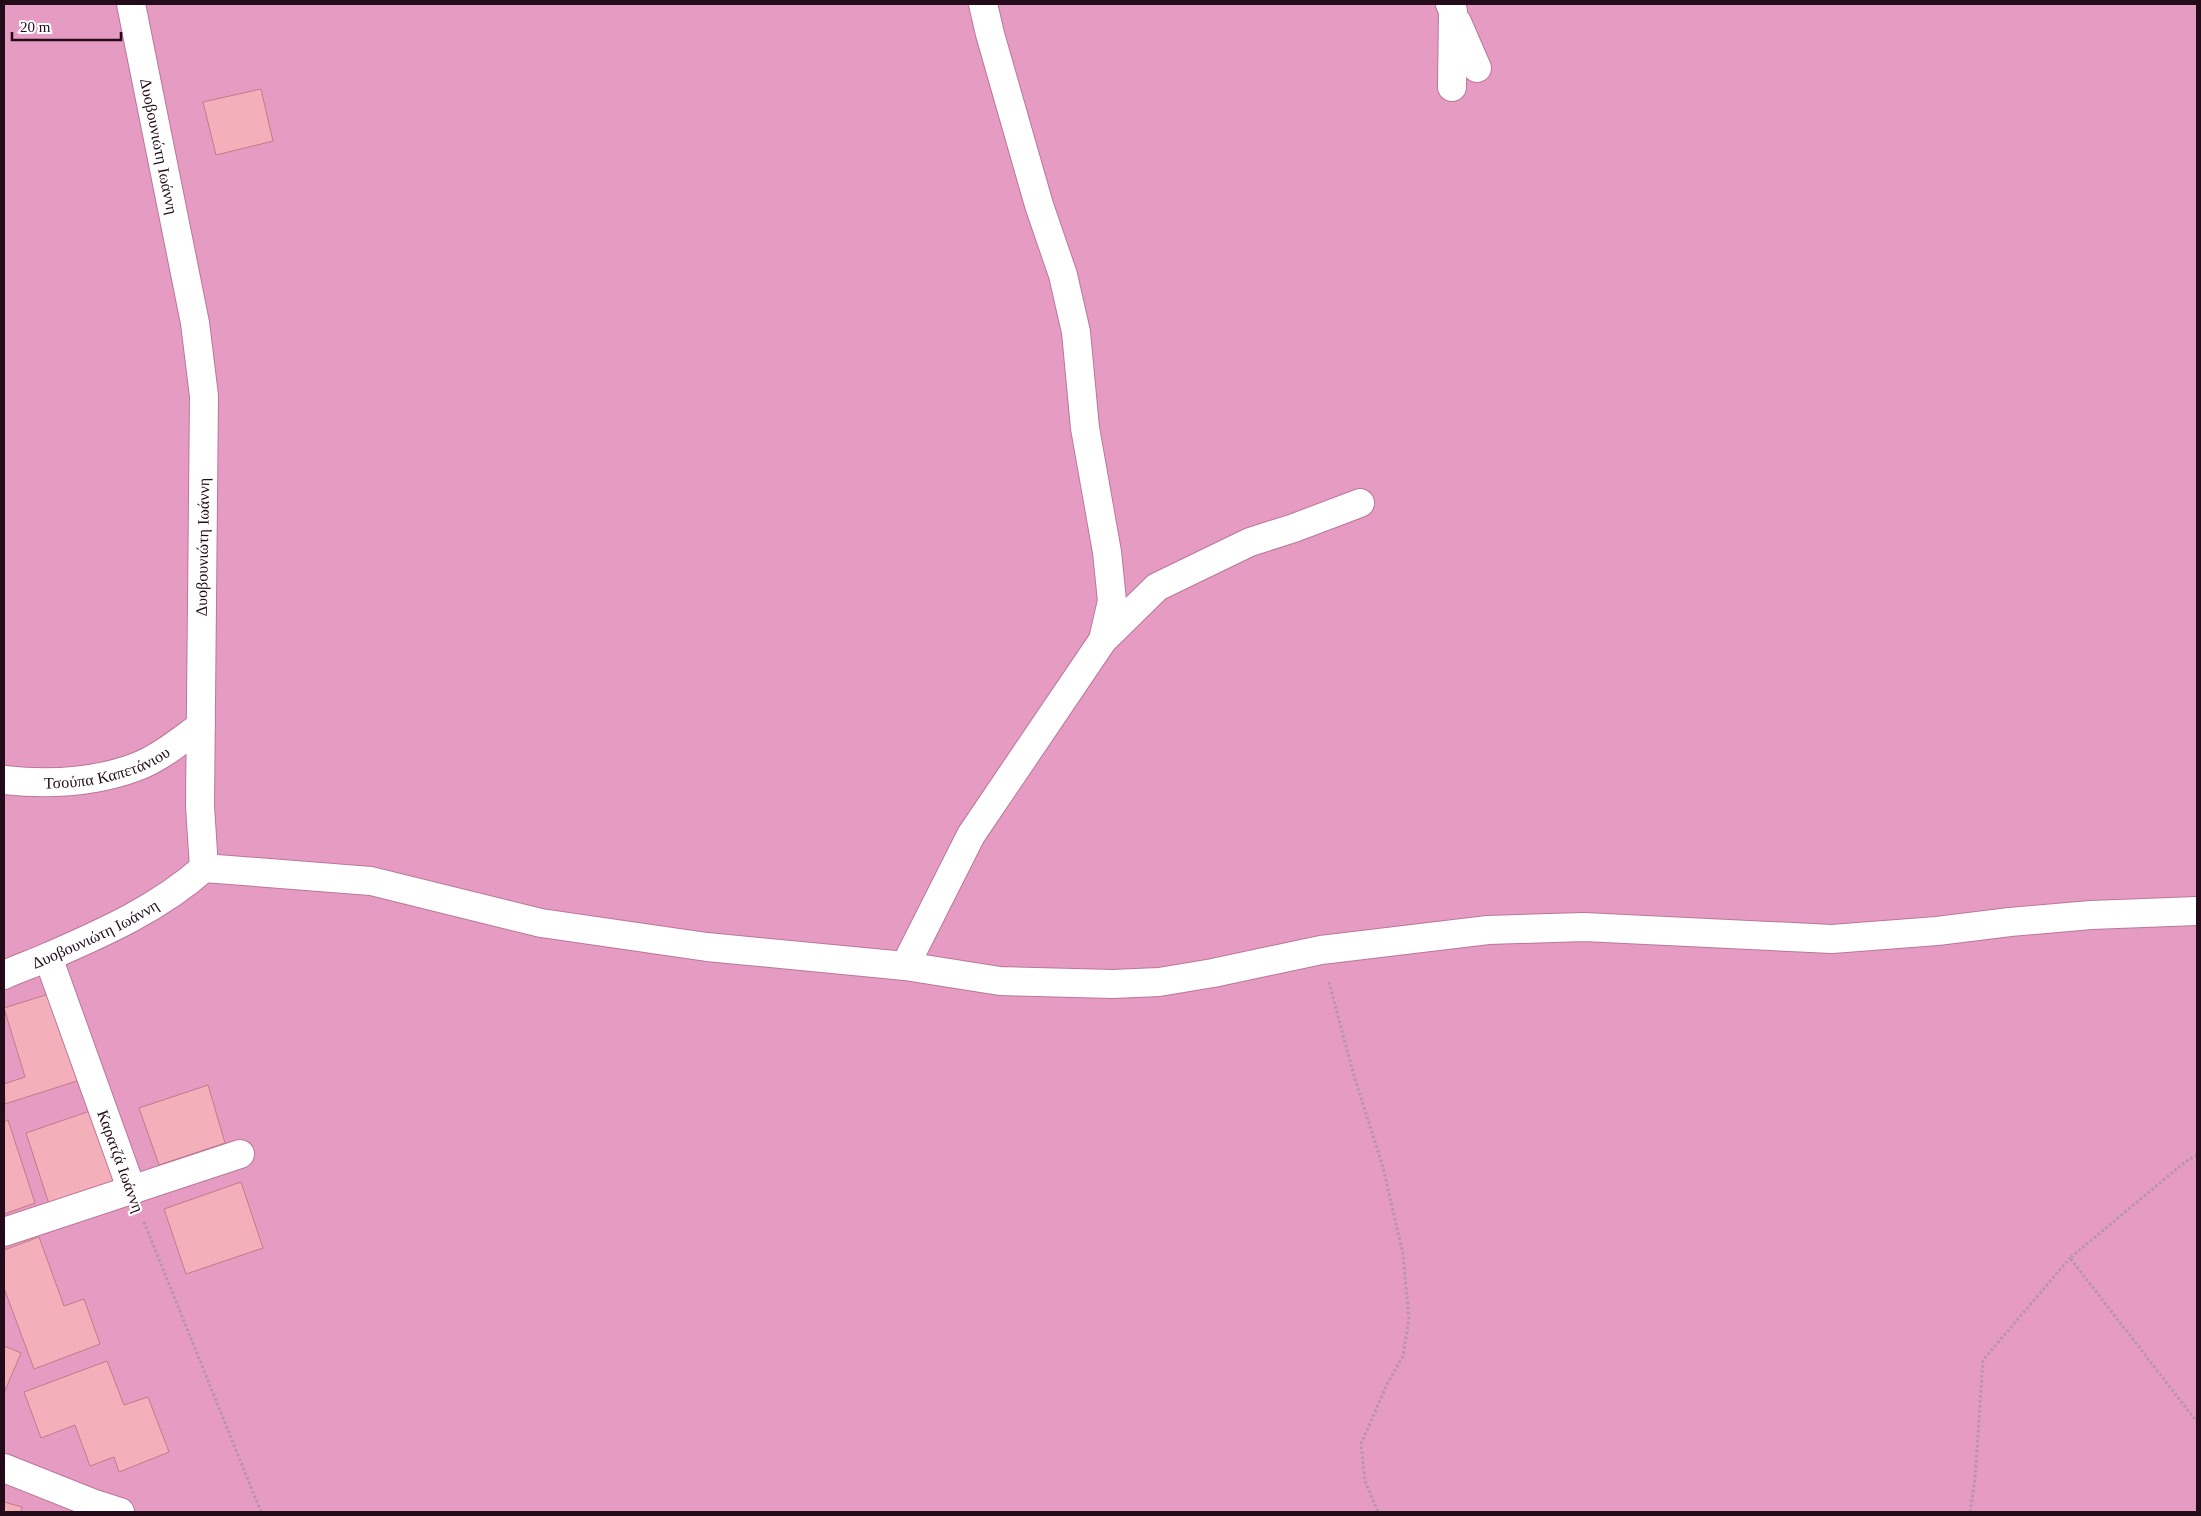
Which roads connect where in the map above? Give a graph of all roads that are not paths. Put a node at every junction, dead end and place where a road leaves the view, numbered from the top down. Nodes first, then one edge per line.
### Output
1 (131, 4) edge
2 (983, 4) edge
3 (1451, 7) edge
4 (1477, 68) dead end
5 (1452, 87) dead end
6 (1360, 503) dead end
7 (1103, 640) junction
8 (201, 726) junction
9 (4, 780) edge
10 (204, 868) junction
11 (2197, 911) edge
12 (48, 958) junction
13 (905, 966) junction
14 (4, 975) edge
15 (240, 1154) dead end
16 (132, 1191) junction
17 (4, 1232) edge
18 (4, 1468) edge
19 (120, 1512) edge

1 - 8 street, Δυοβουνιώτη Ιωάννη
2 - 7 street
3 - 4 street
3 - 5 street
6 - 7 street
7 - 13 street
8 - 9 street, Τσούπα Καπετάνιου
8 - 10 street, Δυοβουνιώτη Ιωάννη
10 - 12 street, Δυοβουνιώτη Ιωάννη
10 - 13 street
11 - 13 street
12 - 14 street, Δυοβουνιώτη Ιωάννη
12 - 16 street, Καρατζά Ιωάννη
15 - 16 street
16 - 17 street
18 - 19 street

